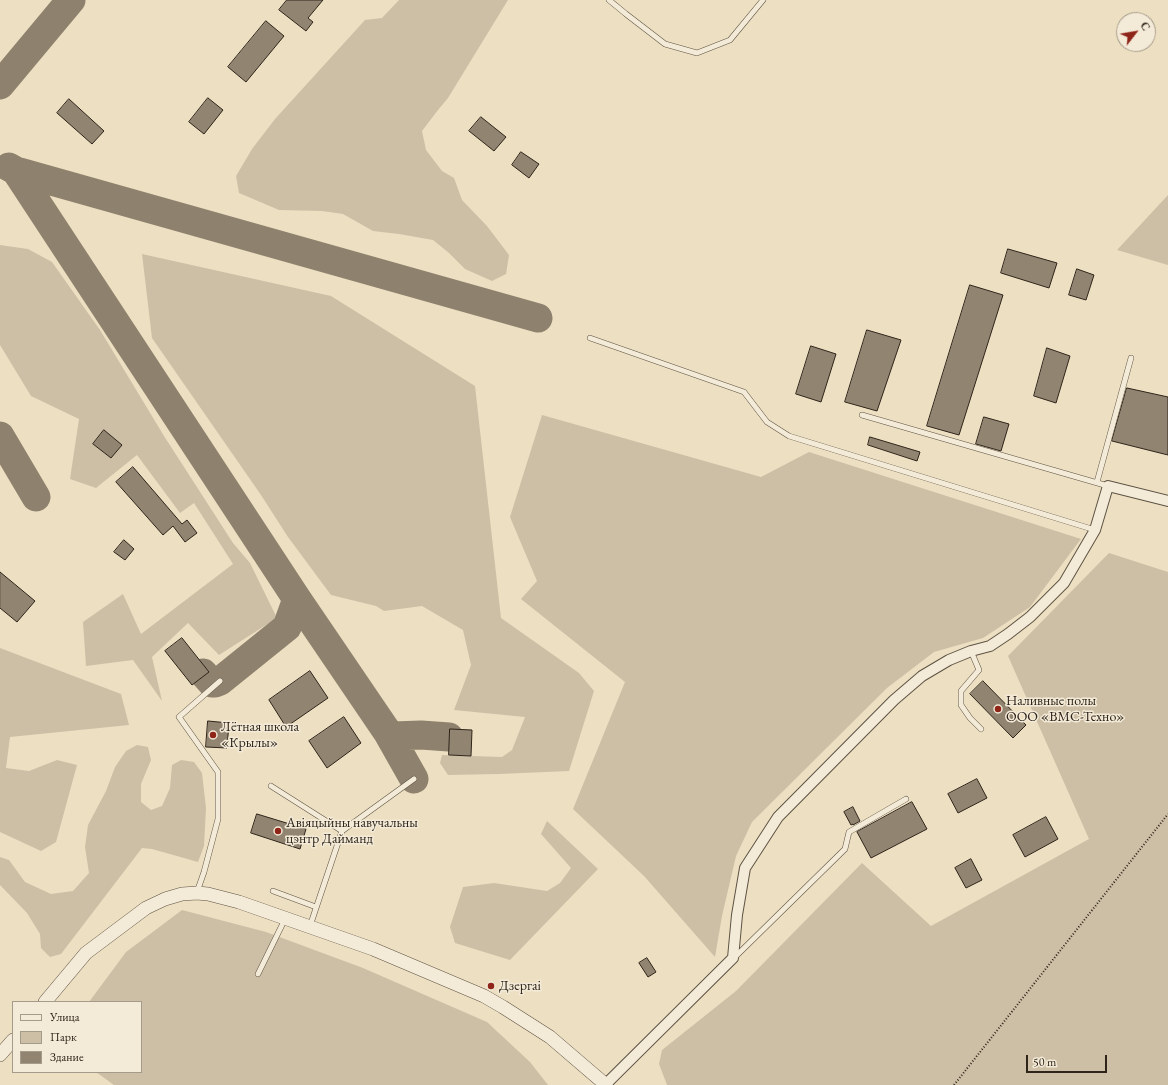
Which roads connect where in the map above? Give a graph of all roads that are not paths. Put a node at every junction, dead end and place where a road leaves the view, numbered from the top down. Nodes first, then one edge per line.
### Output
1 (609, 0) edge
2 (763, 0) edge
3 (590, 338) dead end
4 (1131, 358) dead end
5 (862, 415) dead end
6 (1097, 482) junction
7 (1108, 486) junction
8 (1168, 501) edge
9 (1095, 530) junction
10 (971, 651) junction
11 (220, 681) dead end
12 (981, 730) dead end
13 (414, 779) dead end
14 (271, 786) dead end
15 (906, 799) dead end
16 (342, 830) junction
17 (273, 891) dead end
18 (197, 893) junction
19 (316, 907) junction
20 (285, 918) junction
21 (309, 927) junction
22 (733, 958) junction
23 (258, 974) dead end
24 (46, 1001) edge
25 (12, 1041) edge
26 (0, 1055) edge
27 (605, 1085) edge

1 - 2 lane
3 - 9 lane
4 - 6 lane
5 - 6 lane
6 - 7 lane
7 - 8 street
7 - 9 street
9 - 10 street
10 - 12 lane
10 - 22 street
11 - 18 lane
13 - 16 lane
14 - 16 lane
15 - 22 lane
16 - 19 lane
17 - 19 lane
18 - 20 street
18 - 24 street
19 - 21 lane
20 - 21 street
20 - 23 lane
21 - 27 street
22 - 27 street
25 - 26 street

